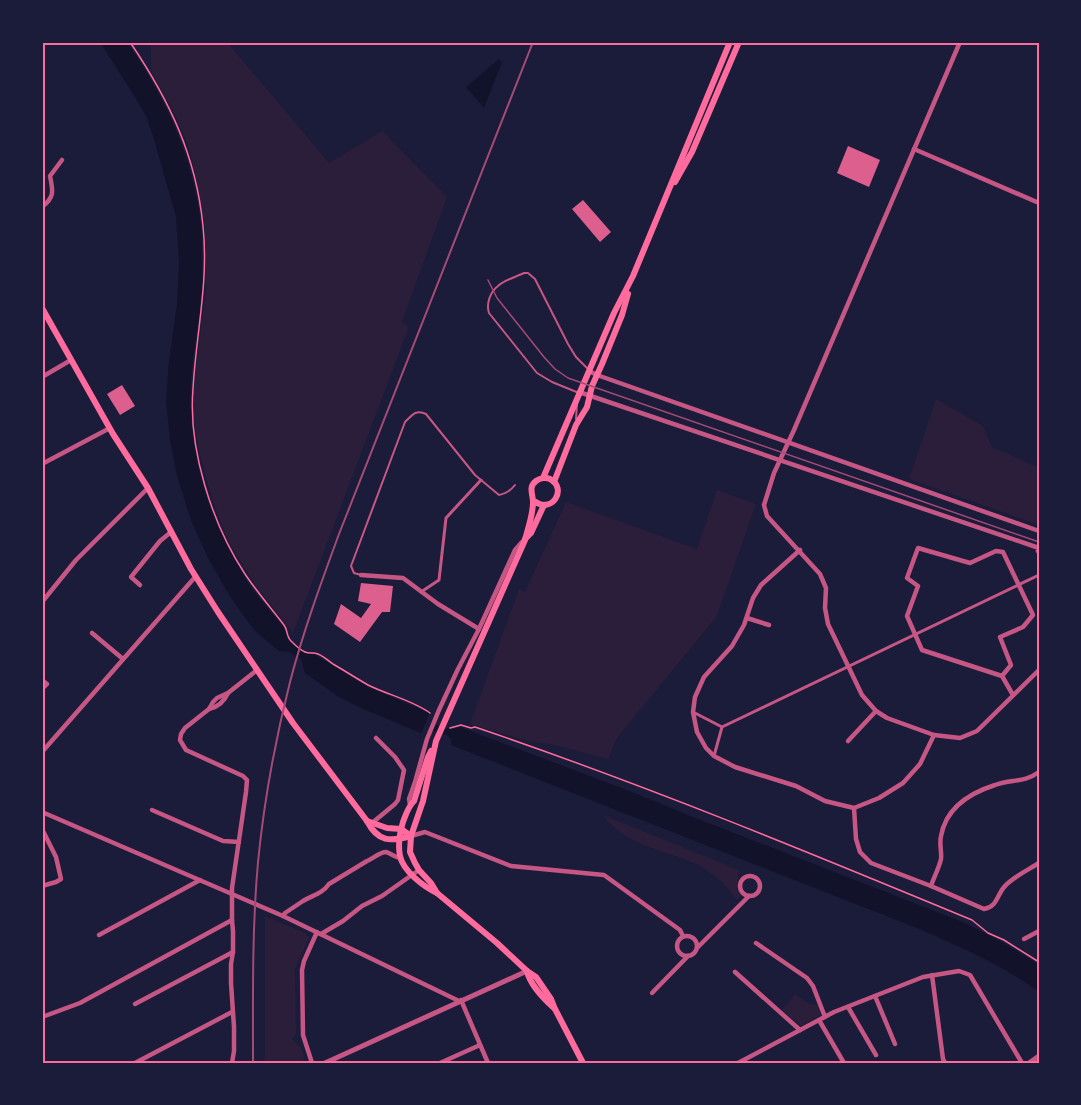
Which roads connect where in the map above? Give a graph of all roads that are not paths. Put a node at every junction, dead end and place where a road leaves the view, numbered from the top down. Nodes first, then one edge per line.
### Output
1 (730, 42) edge
2 (739, 42) edge
3 (960, 42) edge
4 (914, 149) junction
5 (62, 160) dead end
6 (668, 195) junction
7 (1039, 203) edge
8 (42, 207) edge
9 (633, 276) junction
10 (42, 308) edge
11 (71, 360) junction
12 (589, 370) junction
13 (597, 375) junction
14 (42, 377) edge
15 (579, 392) junction
16 (590, 396) junction
17 (576, 425) junction
18 (110, 428) junction
19 (788, 443) junction
20 (780, 461) junction
21 (43, 464) edge
22 (543, 478) junction
23 (481, 480) junction
24 (554, 483) junction
25 (515, 484) dead end
26 (148, 488) junction
27 (534, 500) junction
28 (544, 505) junction
29 (1039, 531) edge
30 (171, 532) junction
31 (525, 540) junction
32 (800, 550) junction
33 (1038, 551) edge
34 (362, 575) joint
35 (1039, 575) edge
36 (196, 576) junction
37 (1018, 584) junction
38 (140, 585) dead end
39 (421, 592) junction
40 (42, 602) edge
41 (747, 618) junction
42 (769, 626) dead end
43 (479, 629) junction
44 (92, 633) dead end
45 (914, 634) junction
46 (123, 659) junction
47 (849, 666) junction
48 (257, 670) junction
49 (1039, 670) edge
50 (1002, 676) junction
51 (42, 680) edge
52 (42, 690) edge
53 (1014, 695) junction
54 (876, 711) junction
55 (693, 712) junction
56 (722, 727) junction
57 (934, 735) junction
58 (376, 738) dead end
59 (848, 741) dead end
60 (436, 743) junction
61 (42, 752) edge
62 (714, 756) junction
63 (1039, 772) edge
64 (410, 805) junction
65 (854, 808) junction
66 (152, 810) dead end
67 (42, 812) edge
68 (370, 822) junction
69 (42, 829) edge
70 (401, 829) junction
71 (411, 836) junction
72 (401, 839) junction
73 (239, 842) junction
74 (400, 858) junction
75 (1039, 863) edge
76 (419, 870) junction
77 (412, 875) junction
78 (200, 880) junction
79 (42, 886) edge
80 (931, 886) junction
81 (232, 894) junction
82 (436, 894) junction
83 (749, 896) junction
84 (283, 916) junction
85 (231, 920) junction
86 (1039, 931) edge
87 (319, 933) junction
88 (99, 935) dead end
89 (683, 936) junction
90 (1024, 939) dead end
91 (756, 943) dead end
92 (697, 948) junction
93 (233, 952) junction
94 (688, 956) junction
95 (526, 971) junction
96 (735, 972) dead end
97 (932, 975) junction
98 (652, 993) dead end
99 (875, 996) junction
100 (460, 1000) junction
101 (135, 1004) dead end
102 (848, 1006) junction
103 (232, 1012) junction
104 (42, 1017) edge
105 (822, 1018) junction
106 (800, 1030) junction
107 (895, 1044) dead end
108 (480, 1045) junction
109 (876, 1055) dead end
110 (1039, 1056) edge
111 (232, 1061) edge
112 (335, 1061) edge
113 (135, 1063) edge
114 (226, 1063) edge
115 (312, 1063) edge
116 (324, 1063) edge
117 (440, 1063) edge
118 (488, 1063) edge
119 (583, 1063) edge
120 (738, 1063) edge
121 (844, 1063) edge
122 (945, 1063) edge
123 (1022, 1063) edge
124 (1029, 1063) edge

1 - 6 main road
2 - 6 main road
3 - 4 street
4 - 7 street
4 - 19 street
5 - 8 street
6 - 9 main road
9 - 12 main road
9 - 13 main road
10 - 11 main road
11 - 14 street
11 - 18 main road
12 - 13 street
12 - 15 main road
12 - 15 lane
13 - 16 main road
13 - 19 street
15 - 16 street
15 - 17 lane
15 - 22 main road
16 - 17 main road
16 - 20 street
17 - 24 main road
18 - 21 street
18 - 26 main road
19 - 20 street
19 - 29 street
20 - 32 street
20 - 33 street
22 - 24 main road
22 - 27 main road
23 - 25 lane
23 - 34 lane
23 - 39 street
24 - 28 main road
26 - 30 main road
26 - 40 street
27 - 28 main road
27 - 31 main road
28 - 31 main road
30 - 36 main road
30 - 38 street
31 - 43 street
31 - 60 main road
32 - 41 street
32 - 47 street
34 - 39 street
35 - 37 street
36 - 46 street
36 - 48 main road
37 - 45 street
37 - 45 street
37 - 50 street
39 - 43 street
41 - 42 street
41 - 55 street
43 - 64 street
44 - 46 street
45 - 47 street
45 - 50 street
46 - 61 street
47 - 54 street
47 - 56 street
48 - 68 main road
48 - 73 street
49 - 53 street
50 - 53 street
51 - 52 street
53 - 57 street
54 - 57 street
54 - 59 street
55 - 56 street
55 - 62 street
56 - 62 street
57 - 65 street
58 - 68 street
60 - 64 main road
60 - 71 main road
62 - 65 street
63 - 80 street
64 - 70 main road
65 - 80 street
66 - 73 street
67 - 78 street
68 - 70 main road
68 - 72 main road
69 - 79 street
70 - 71 main road
70 - 72 main road
71 - 72 main road
71 - 76 main road
71 - 89 street
72 - 74 main road
73 - 81 street
74 - 77 main road
74 - 84 street
75 - 80 street
76 - 77 street
76 - 82 main road
77 - 82 main road
77 - 87 street
78 - 81 street
78 - 88 street
81 - 84 street
81 - 85 street
82 - 95 main road
83 - 83 street
83 - 92 street
84 - 87 street
85 - 93 street
85 - 104 street
86 - 90 street
87 - 100 street
87 - 115 street
89 - 92 street
89 - 94 street
91 - 105 street
92 - 94 street
93 - 101 street
93 - 103 street
94 - 98 street
95 - 100 street
95 - 119 main road
96 - 106 street
97 - 99 street
97 - 122 street
97 - 123 street
99 - 102 street
99 - 107 street
100 - 108 street
100 - 112 street
102 - 105 street
102 - 109 street
103 - 111 street
103 - 113 street
105 - 106 street
105 - 121 street
106 - 120 street
108 - 117 street
108 - 118 street
110 - 124 street
111 - 114 street
112 - 116 street

